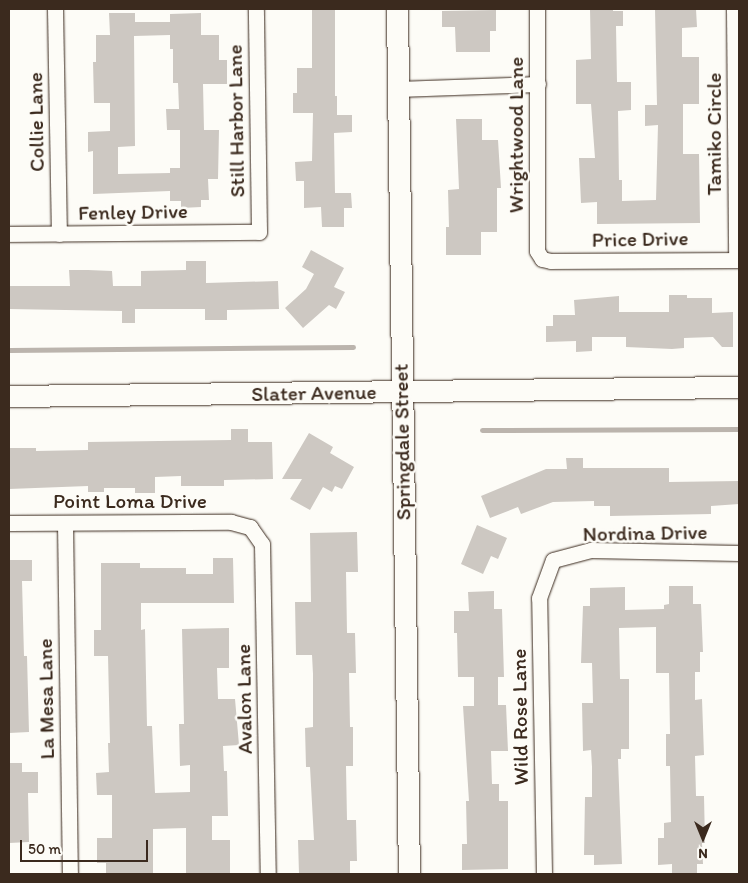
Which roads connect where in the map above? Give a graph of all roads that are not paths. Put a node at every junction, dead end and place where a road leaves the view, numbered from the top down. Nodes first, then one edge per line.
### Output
1 (55, 9) edge
2 (256, 9) edge
3 (397, 9) edge
4 (537, 9) edge
5 (734, 9) edge
6 (538, 84) junction
7 (398, 89) junction
8 (259, 232) joint
9 (9, 234) edge
10 (58, 234) junction
11 (542, 260) joint
12 (737, 260) edge
13 (739, 387) edge
14 (402, 392) junction
15 (9, 396) edge
16 (9, 523) edge
17 (65, 523) junction
18 (250, 527) joint
19 (739, 553) edge
20 (553, 560) joint
21 (70, 874) edge
22 (268, 874) edge
23 (409, 874) edge
24 (544, 874) edge

1 - 10 street, Collie Lane
2 - 8 street, Still Harbor Lane
3 - 7 street, Springdale Street
4 - 6 street, Wrightwood Lane
5 - 12 street, Tamiko Circle
6 - 7 street
6 - 11 street, Wrightwood Lane
7 - 14 street, Springdale Street
8 - 10 street, Fenley Drive
9 - 10 street, Fenley Drive
11 - 12 street, Price Drive
13 - 14 street, Slater Avenue
14 - 15 street, Slater Avenue
14 - 23 street, Springdale Street
16 - 17 street, Point Loma Drive
17 - 18 street, Point Loma Drive
17 - 21 street, La Mesa Lane
18 - 22 street, Avalon Lane
19 - 20 street, Nordina Drive
20 - 24 street, Wild Rose Lane

